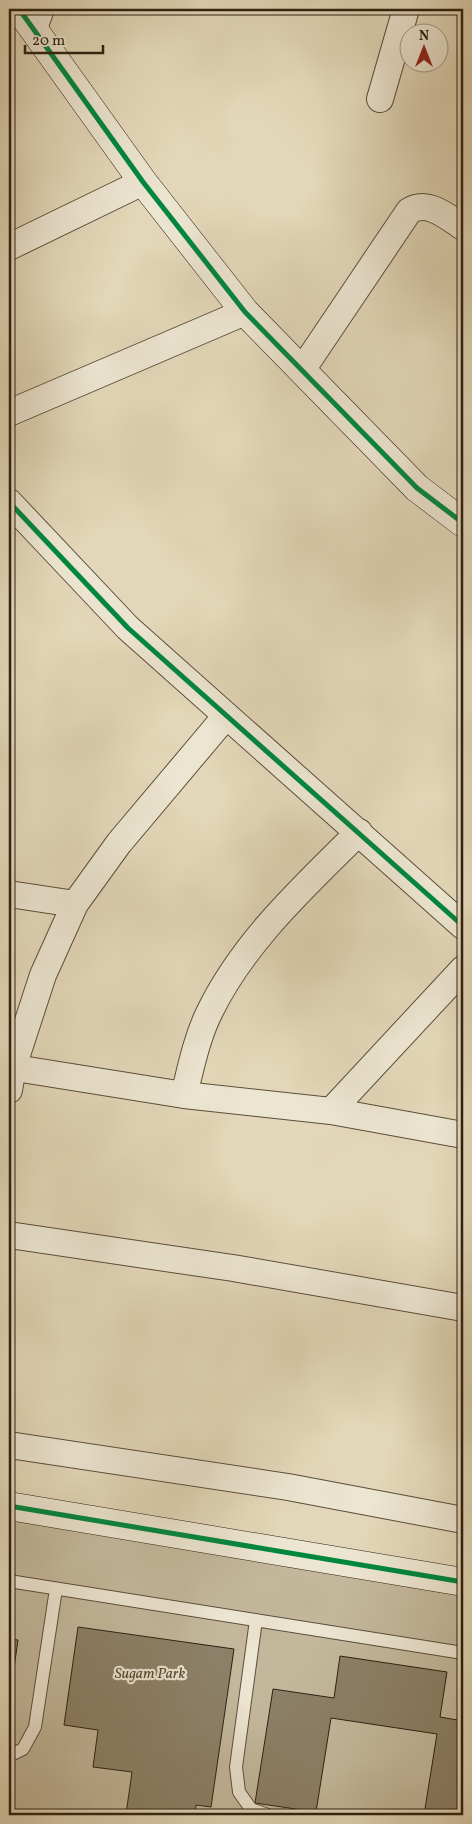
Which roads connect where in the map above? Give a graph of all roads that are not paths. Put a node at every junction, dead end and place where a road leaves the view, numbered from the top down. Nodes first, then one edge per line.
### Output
1 (406, 9) edge
2 (31, 15) edge
3 (380, 99) dead end
4 (143, 182) junction
5 (463, 227) edge
6 (9, 247) edge
7 (245, 312) junction
8 (302, 370) junction
9 (9, 413) edge
10 (9, 502) edge
11 (463, 523) edge
12 (226, 716) junction
13 (359, 832) junction
14 (9, 894) edge
15 (75, 904) junction
16 (463, 926) edge
17 (463, 969) edge
18 (10, 1075) edge
19 (184, 1095) junction
20 (331, 1111) junction
21 (463, 1135) edge
22 (9, 1235) edge
23 (463, 1308) edge
24 (9, 1445) edge
25 (9, 1506) edge
26 (463, 1520) edge
27 (9, 1581) edge
28 (463, 1582) edge
29 (56, 1589) junction
30 (256, 1620) junction
31 (463, 1653) edge
32 (9, 1756) edge
33 (268, 1815) edge

1 - 3 street
2 - 4 street
4 - 6 street
4 - 7 street
5 - 8 street
7 - 8 street
7 - 9 street
8 - 11 street
10 - 12 street
12 - 13 street
12 - 15 street
13 - 16 street
13 - 19 street
14 - 15 street
15 - 18 street
17 - 20 street
18 - 19 street
19 - 20 street
20 - 21 street
22 - 23 street
24 - 26 street
25 - 28 street
27 - 29 lane
29 - 30 lane
29 - 32 lane
30 - 31 lane
30 - 33 lane

